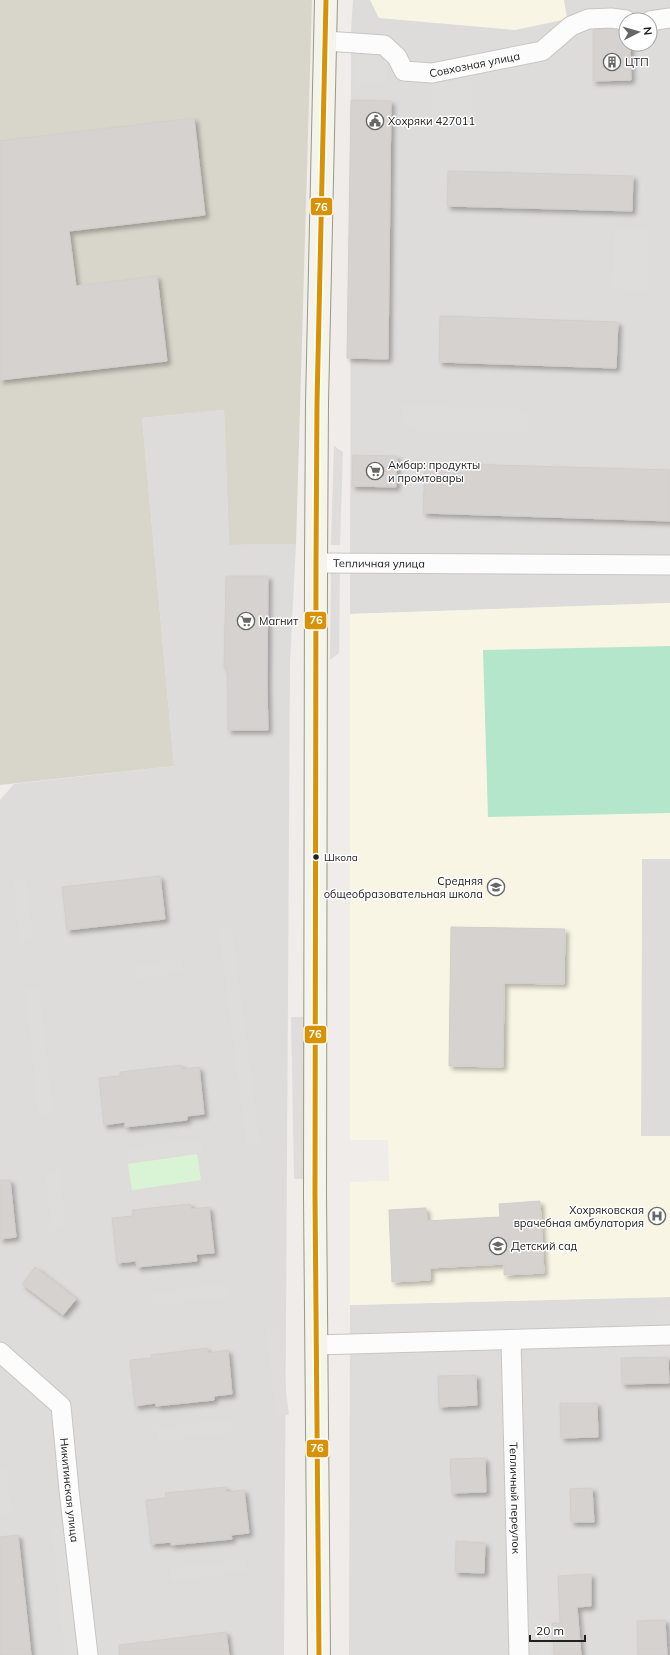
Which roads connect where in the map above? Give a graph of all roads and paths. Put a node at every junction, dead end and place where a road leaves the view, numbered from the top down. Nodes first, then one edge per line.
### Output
1 (326, 0) edge
2 (670, 18) edge
3 (618, 19) edge
4 (658, 19) edge
5 (325, 41) junction
6 (316, 563) junction
7 (670, 565) edge
8 (670, 1335) edge
9 (511, 1341) junction
10 (316, 1345) junction
11 (0, 1352) edge
12 (88, 1655) edge
13 (319, 1655) edge
14 (520, 1655) edge

1 - 5 street
2 - 4 street
3 - 5 street, Совхозная улица
5 - 6 street
6 - 7 street, Тепличная улица
6 - 10 street
8 - 9 street
9 - 10 street
9 - 14 street, Тепличный переулок
10 - 13 street
11 - 12 street, Никитинская улица

